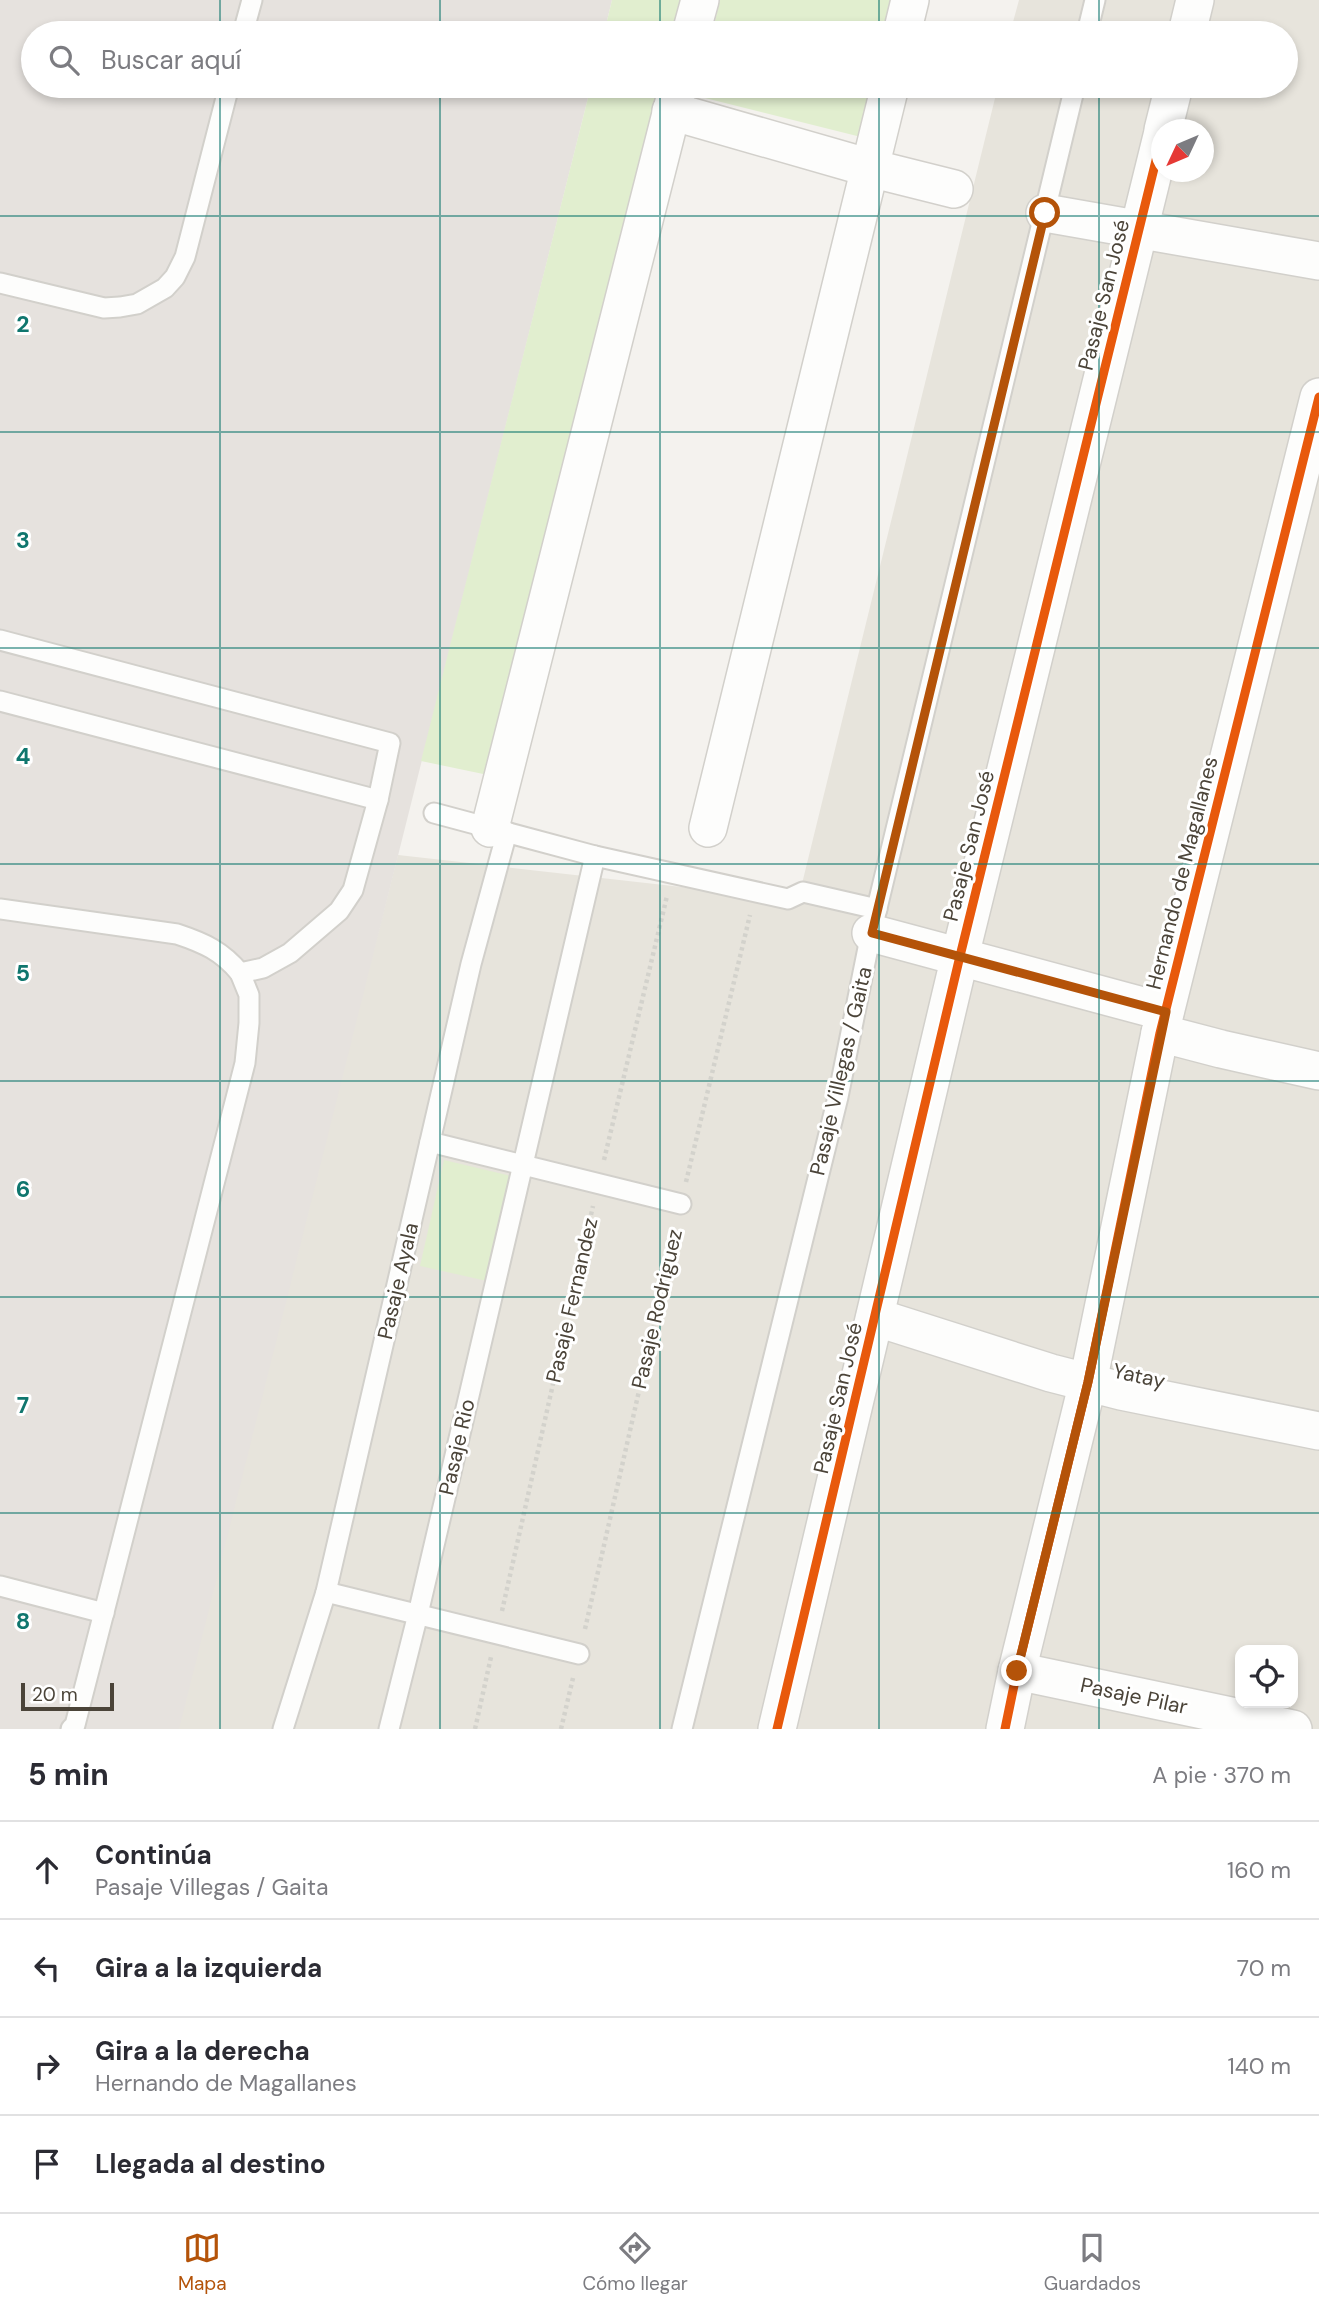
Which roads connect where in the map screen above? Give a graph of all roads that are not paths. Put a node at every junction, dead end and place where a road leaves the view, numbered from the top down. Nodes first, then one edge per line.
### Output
1 (251, 0) edge
2 (699, 0) edge
3 (911, 0) edge
4 (1095, 0) edge
5 (1195, 0) edge
6 (246, 21) edge
7 (694, 21) edge
8 (905, 21) edge
9 (1090, 21) edge
10 (1190, 21) edge
11 (226, 98) edge
12 (674, 98) edge
13 (887, 98) edge
14 (1072, 98) edge
15 (1171, 98) edge
16 (1166, 119) edge
17 (870, 168) junction
18 (1151, 177) edge
19 (954, 189) dead end
20 (1045, 213) junction
21 (1138, 230) junction
22 (1319, 261) edge
23 (0, 283) edge
24 (1319, 397) edge
25 (0, 640) edge
26 (0, 701) edge
27 (378, 800) junction
28 (435, 813) dead end
29 (708, 828) dead end
30 (498, 830) junction
31 (595, 856) junction
32 (0, 909) edge
33 (874, 921) junction
34 (960, 956) junction
35 (240, 973) junction
36 (1163, 1022) junction
37 (1319, 1071) edge
38 (430, 1142) junction
39 (523, 1164) junction
40 (681, 1204) road end
41 (875, 1317) junction
42 (1088, 1382) junction
43 (1319, 1431) edge
44 (0, 1586) edge
45 (326, 1592) junction
46 (103, 1613) junction
47 (418, 1614) junction
48 (579, 1654) road end
49 (1017, 1671) junction
50 (71, 1729) edge
51 (283, 1729) edge
52 (389, 1729) edge
53 (682, 1729) edge
54 (777, 1729) edge
55 (1005, 1729) edge
56 (1293, 1729) edge

1 - 6 lane
2 - 7 street
3 - 8 street
4 - 9 lane
5 - 10 street
11 - 23 lane
12 - 17 street
12 - 30 street
13 - 17 street
14 - 20 lane, Pasaje Villegas / Gaita
15 - 16 street
17 - 19 street
17 - 29 street
18 - 21 street, Pasaje San José
20 - 21 street
20 - 33 lane, Pasaje Villegas / Gaita
21 - 22 street
21 - 34 street, Pasaje San José
24 - 36 street, Hernando de Magallanes
25 - 27 lane
26 - 27 lane
27 - 35 lane
28 - 30 lane
30 - 31 lane
30 - 38 lane, Pasaje Ayala
31 - 33 lane
31 - 39 lane, Pasaje Rio
32 - 35 lane
33 - 34 street
33 - 53 lane, Pasaje Villegas / Gaita
34 - 36 street
34 - 41 street, Pasaje San José
35 - 46 lane
36 - 37 street
36 - 42 street, Hernando de Magallanes
38 - 39 lane
38 - 45 lane, Pasaje Ayala
39 - 40 lane
39 - 47 lane, Pasaje Rio
41 - 42 street, Yatay
41 - 54 street, Pasaje San José
42 - 43 street, Yatay
42 - 49 street, Hernando de Magallanes
44 - 46 lane
45 - 47 lane
45 - 51 lane, Pasaje Ayala
46 - 50 lane
47 - 48 lane
47 - 52 lane, Pasaje Rio
49 - 55 street, Hernando de Magallanes
49 - 56 street, Pasaje Pilar

